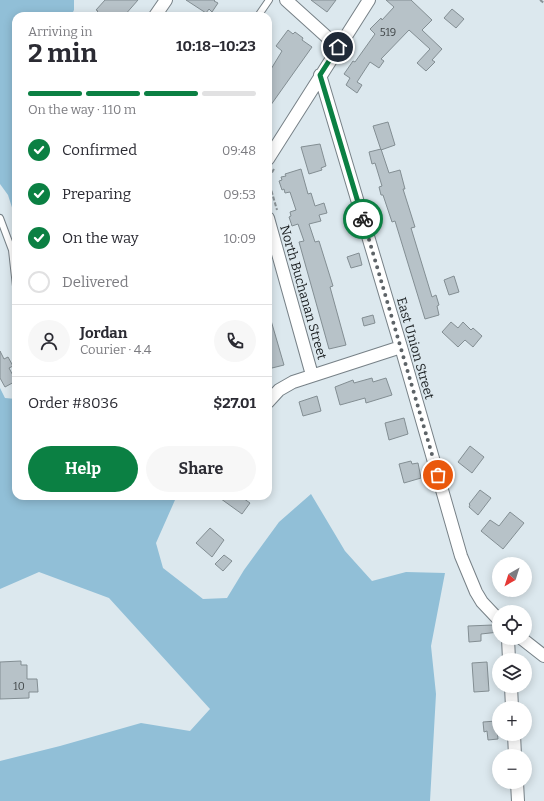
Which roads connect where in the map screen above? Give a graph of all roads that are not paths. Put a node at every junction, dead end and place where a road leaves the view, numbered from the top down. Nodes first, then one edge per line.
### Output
1 (166, 0) edge
2 (269, 0) edge
3 (286, 0) edge
4 (369, 0) edge
5 (158, 12) edge
6 (261, 12) edge
7 (338, 47) junction
8 (320, 75) junction
9 (272, 162) edge
10 (273, 216) edge
11 (0, 218) edge
12 (12, 250) edge
13 (401, 346) junction
14 (312, 375) junction
15 (272, 397) edge
16 (492, 613) edge
17 (530, 645) edge
18 (544, 656) edge
19 (517, 789) edge
20 (518, 801) edge

1 - 5 street
2 - 6 lane
3 - 7 street
4 - 7 street
7 - 8 street
8 - 9 street
8 - 13 street, East Union Street
10 - 14 street, North Buchanan Street
11 - 12 lane
13 - 14 street
13 - 16 street, East Union Street
14 - 15 street
17 - 18 street
19 - 20 street

